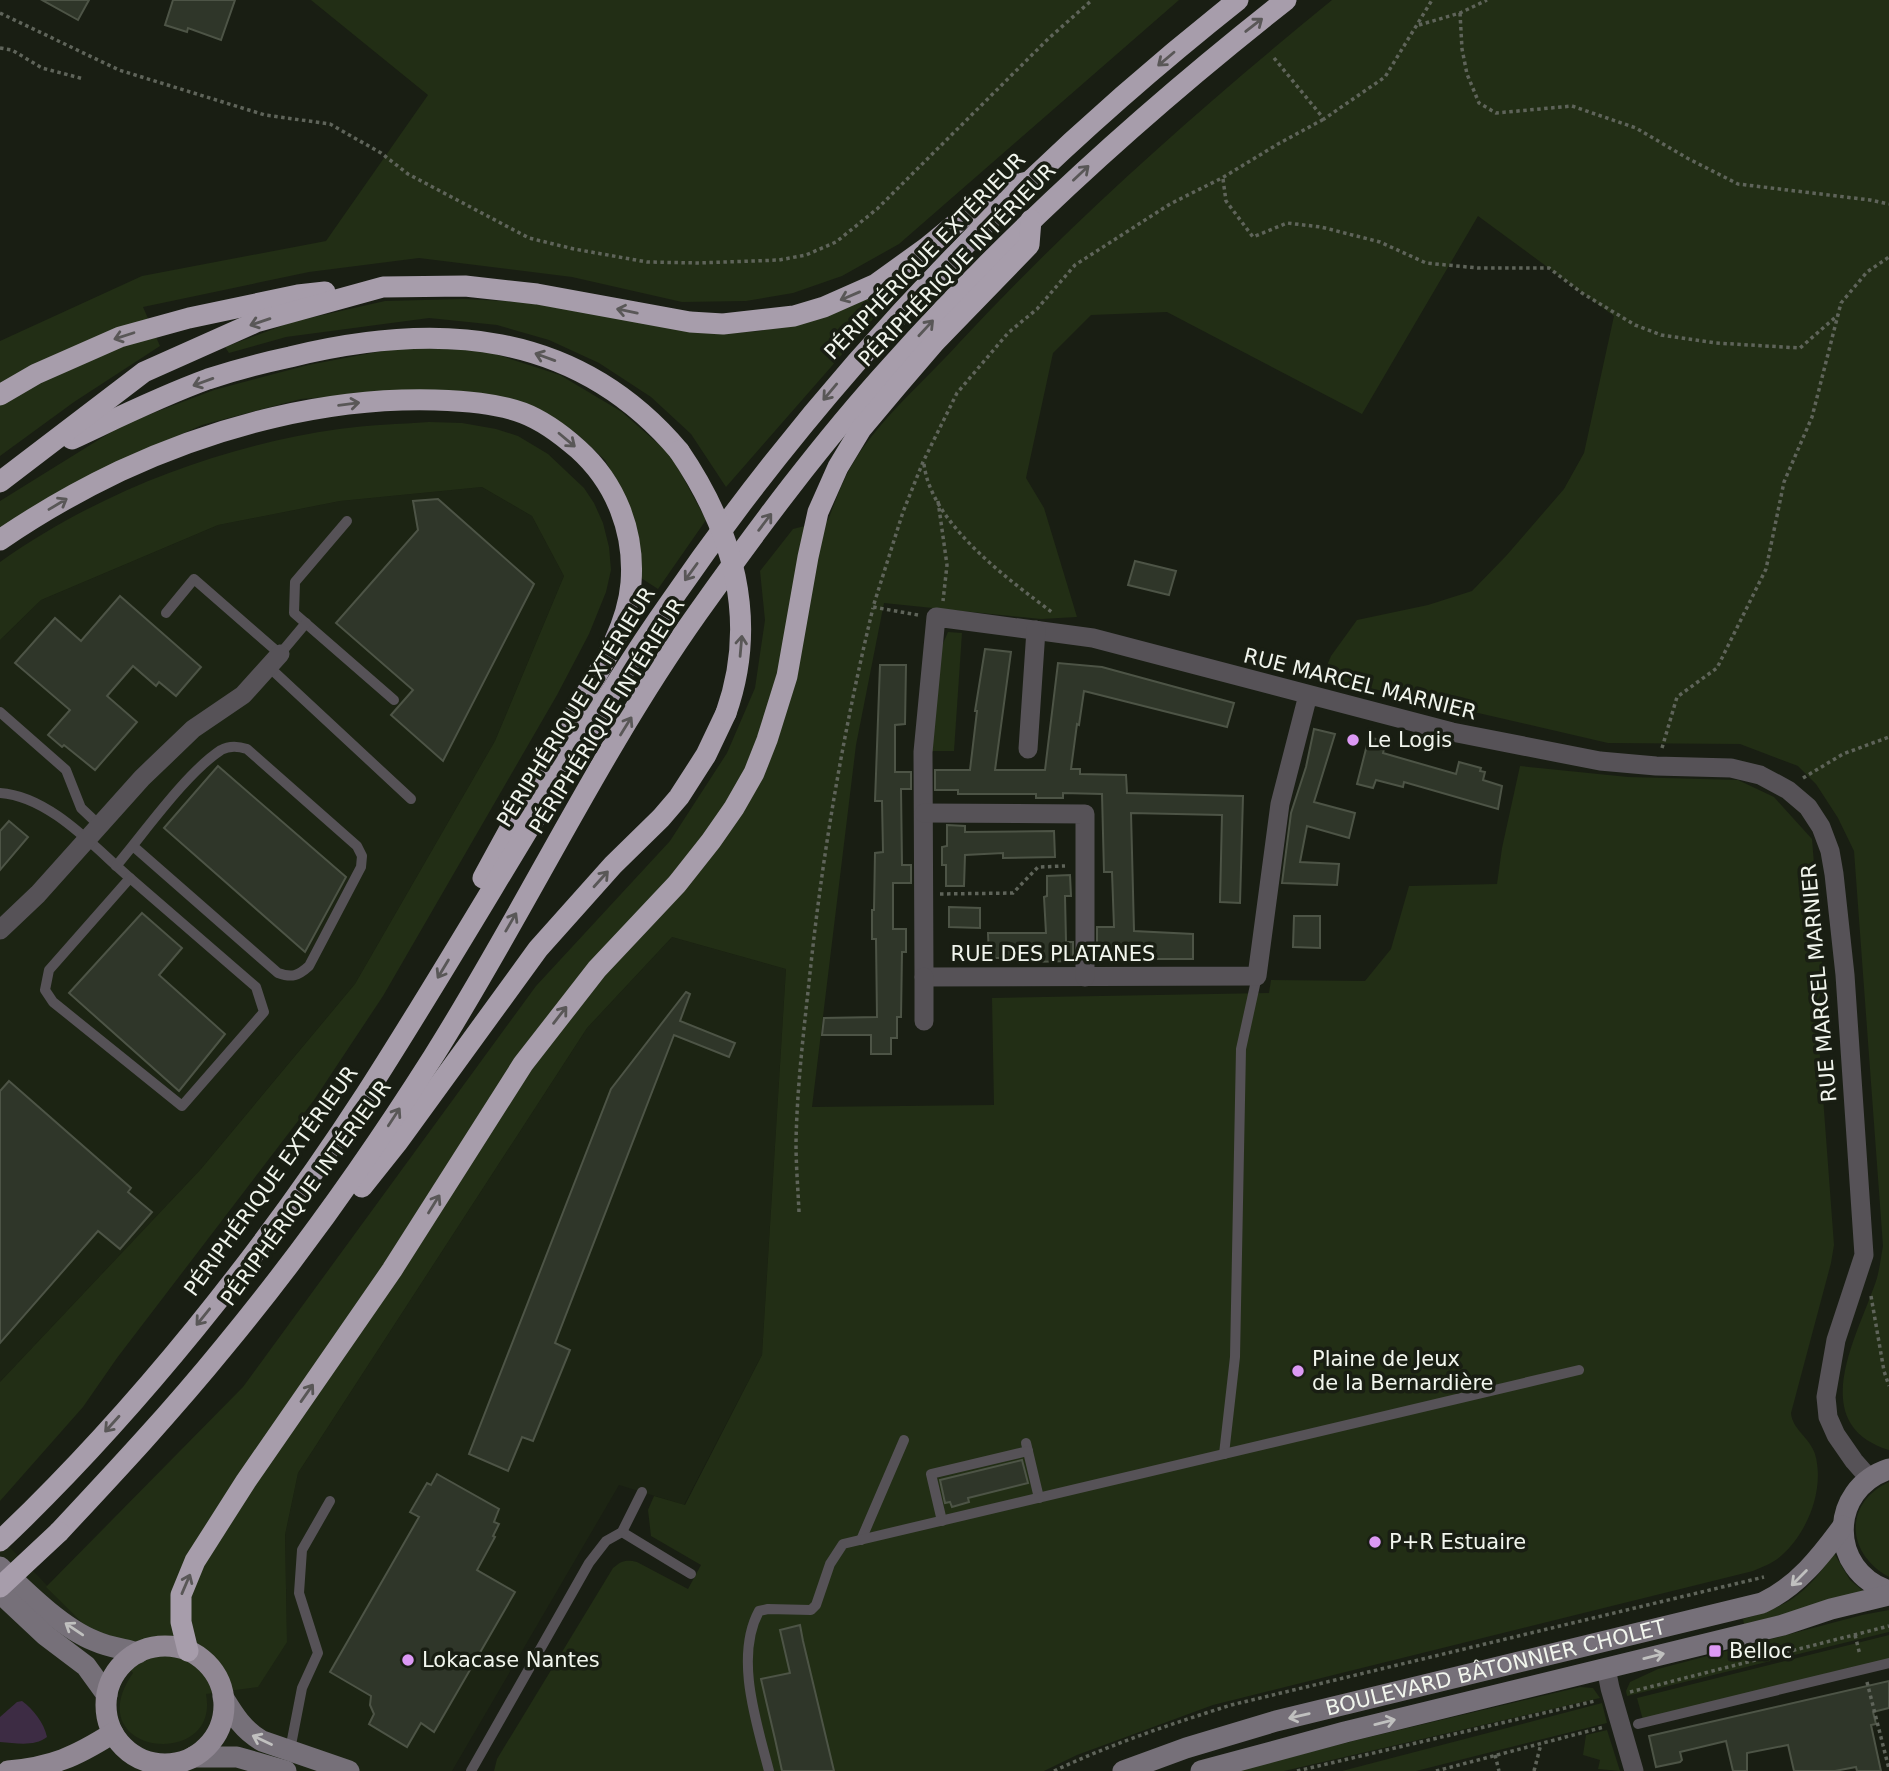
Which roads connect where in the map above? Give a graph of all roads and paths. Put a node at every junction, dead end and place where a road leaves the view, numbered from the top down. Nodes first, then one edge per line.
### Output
1 (1092, 0) edge
2 (1238, 0) edge
3 (1286, 0) edge
4 (1432, 0) edge
5 (1486, 0) edge
6 (0, 13) edge
7 (1460, 13) junction
8 (1417, 25) junction
9 (0, 48) edge
10 (1274, 58) dead end
11 (84, 79) dead end
12 (1324, 119) junction
13 (1222, 178) junction
14 (1028, 182) junction
15 (1889, 205) edge
16 (1031, 220) junction
17 (1889, 257) edge
18 (383, 287) junction
19 (1839, 315) junction
20 (0, 394) edge
21 (32, 459) junction
22 (923, 462) junction
23 (0, 482) edge
24 (938, 501) junction
25 (348, 520) dead end
26 (0, 540) edge
27 (873, 607) junction
28 (166, 613) dead end
29 (936, 617) junction
30 (306, 623) junction
31 (1037, 630) junction
32 (1069, 634) junction
33 (274, 661) junction
34 (1308, 695) junction
35 (394, 701) dead end
36 (0, 712) edge
37 (1889, 737) edge
38 (1028, 749) dead end
39 (1656, 766) junction
40 (1788, 790) junction
41 (0, 793) edge
42 (411, 799) dead end
43 (924, 813) junction
44 (99, 825) junction
45 (85, 840) junction
46 (133, 846) junction
47 (1085, 864) junction
48 (116, 866) junction
49 (130, 878) junction
50 (924, 894) junction
51 (478, 910) junction
52 (0, 930) edge
53 (1256, 976) junction
54 (924, 977) junction
55 (1086, 977) junction
56 (924, 1021) dead end
57 (799, 1212) dead end
58 (1870, 1289) dead end
59 (1579, 1370) dead end
60 (1889, 1386) edge
61 (159, 1424) junction
62 (904, 1440) dead end
63 (1224, 1454) junction
64 (1889, 1469) edge
65 (1869, 1478) junction
66 (642, 1492) dead end
67 (1039, 1498) junction
68 (330, 1501) dead end
69 (942, 1521) junction
70 (1843, 1526) junction
71 (622, 1532) junction
72 (861, 1540) junction
73 (0, 1541) edge
74 (0, 1567) edge
75 (1776, 1572) dead end
76 (691, 1574) dead end
77 (0, 1587) edge
78 (0, 1593) edge
79 (1889, 1593) edge
80 (1854, 1634) dead end
81 (188, 1651) junction
82 (138, 1653) junction
83 (1889, 1663) edge
84 (1606, 1668) junction
85 (1864, 1669) junction
86 (107, 1695) junction
87 (223, 1697) junction
88 (1629, 1723) junction
89 (113, 1733) junction
90 (1541, 1744) junction
91 (1495, 1755) junction
92 (193, 1757) junction
93 (288, 1761) edge
94 (158, 1767) edge
95 (1889, 1769) edge
96 (8, 1771) edge
97 (349, 1771) edge
98 (471, 1771) edge
99 (769, 1771) edge
100 (1055, 1771) edge
101 (1123, 1771) edge
102 (1201, 1771) edge
103 (1436, 1771) edge
104 (1499, 1771) edge
105 (1534, 1771) edge
106 (1634, 1771) edge

1 - 6 path
2 -> 14 highway, PÉRIPHÉRIQUE EXTÉRIEUR
16 -> 3 highway, PÉRIPHÉRIQUE INTÉRIEUR
4 - 8 path
5 - 7 path
7 - 8 path
7 - 15 path
8 - 12 path
9 - 11 path
10 - 12 path
12 - 13 path
13 - 19 path
13 - 22 path
14 -> 18 highway
14 -> 51 highway, PÉRIPHÉRIQUE EXTÉRIEUR
61 -> 16 highway, PÉRIPHÉRIQUE INTÉRIEUR
81 -> 16 highway
17 - 19 path
18 -> 20 highway
18 -> 21 highway
19 - 39 path
21 - 23 highway
61 -> 21 highway, bridge
22 - 24 path
22 - 27 path
24 - 29 path
24 - 32 path
25 - 30 lane
26 -> 51 highway
27 - 29 path
27 - 57 path
28 - 33 lane
29 - 31 street, RUE MARCEL MARNIER
29 - 43 street, RUE DES PLATANES
30 - 33 lane
30 - 35 lane
31 - 32 street, RUE MARCEL MARNIER
31 - 38 street
32 - 34 street, RUE MARCEL MARNIER
33 - 42 lane
33 - 44 street
34 - 39 street, RUE MARCEL MARNIER
34 - 53 street
36 - 44 lane
37 - 40 path
39 - 40 street, RUE MARCEL MARNIER
40 - 65 street, RUE MARCEL MARNIER
41 - 45 lane
43 - 47 street
43 - 50 street, RUE DES PLATANES
44 - 45 street
45 - 48 lane
45 - 52 street
46 - 46 lane
46 - 48 lane
47 - 50 path
47 - 55 street
48 - 49 lane
49 - 49 lane
50 - 54 street, RUE DES PLATANES
51 -> 73 highway, PÉRIPHÉRIQUE EXTÉRIEUR
53 - 55 street, RUE DES PLATANES
53 - 63 lane
54 - 55 street, RUE DES PLATANES
54 - 56 street
58 - 60 path
59 - 63 lane
61 - 77 highway, PÉRIPHÉRIQUE INTÉRIEUR, bridge
62 - 72 lane
63 - 67 lane
64 - 65 street
65 - 70 street, BOULEVARD BÂTONNIER CHOLET
66 - 71 lane
67 - 69 lane
67 - 69 lane
68 - 93 lane
69 - 72 lane
70 - 79 street
70 -> 101 street, BOULEVARD BÂTONNIER CHOLET
71 - 76 lane
71 - 98 lane
72 - 99 lane
82 -> 74 street
75 - 100 path
78 - 86 street
84 -> 79 street, BOULEVARD BÂTONNIER CHOLET
80 - 85 path
81 - 82 main road
81 - 87 main road
82 - 86 main road
83 - 85 lane
84 - 88 street
102 -> 84 street, BOULEVARD BÂTONNIER CHOLET
85 - 88 lane
85 - 95 path
86 - 89 main road
87 - 92 main road
93 -> 87 street
88 - 90 path
88 - 106 street
89 - 94 main road
89 - 96 main road
90 - 91 path
90 - 105 path
91 - 103 path
91 - 104 path
92 - 93 street
92 - 94 main road
93 - 97 street

